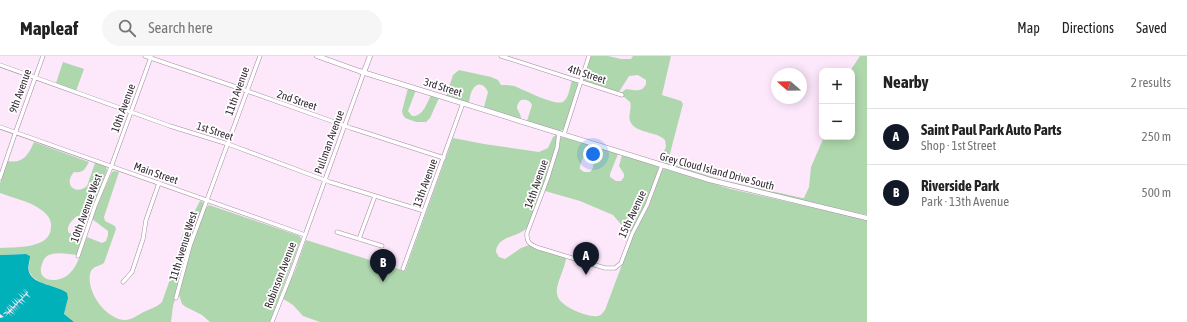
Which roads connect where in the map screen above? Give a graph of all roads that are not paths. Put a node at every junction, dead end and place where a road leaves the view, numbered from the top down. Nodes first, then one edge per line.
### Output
1 (43, 56) edge
2 (145, 56) edge
3 (260, 56) edge
4 (317, 56) edge
5 (370, 56) edge
6 (501, 56) edge
7 (589, 56) edge
8 (151, 57) edge
9 (0, 65) edge
10 (364, 72) junction
11 (35, 77) junction
12 (581, 80) junction
13 (247, 91) junction
14 (622, 95) dead end
15 (463, 103) junction
16 (131, 112) junction
17 (345, 126) junction
18 (0, 127) edge
19 (15, 133) junction
20 (562, 133) junction
21 (228, 144) junction
22 (444, 158) junction
23 (662, 165) junction
24 (111, 166) junction
25 (0, 178) edge
26 (325, 180) junction
27 (159, 184) junction
28 (375, 196) junction
29 (207, 200) junction
30 (424, 211) junction
31 (867, 218) edge
32 (337, 232) dead end
33 (305, 235) junction
34 (360, 239) junction
35 (382, 246) dead end
36 (78, 256) dead end
37 (615, 268) joint
38 (403, 269) dead end
39 (123, 282) dead end
40 (176, 298) dead end
41 (272, 322) edge

1 - 11 street, 9th Avenue
2 - 8 street, 2nd Street
3 - 13 street, 11th Avenue
4 - 10 street, 3rd Street
5 - 10 street, Pullman Avenue
6 - 12 street, 4th Street
7 - 12 street, 14th Avenue
8 - 13 street, 2nd Street
8 - 16 street, 10th Avenue
9 - 11 street, 1st Street
10 - 15 street, 3rd Street
10 - 17 street, Pullman Avenue
11 - 16 street, 1st Street
11 - 19 street, 9th Avenue
12 - 14 street, 4th Street
12 - 20 street, 14th Avenue
13 - 17 street, 2nd Street
13 - 21 street, 11th Avenue
15 - 20 street, 3rd Street
15 - 22 street, 13th Avenue
16 - 21 street, 1st Street
16 - 24 street, 10th Avenue
17 - 22 street, 2nd Street
17 - 26 street, Pullman Avenue
18 - 19 street, Main Street
19 - 24 street, Main Street
19 - 25 street, 9th Avenue
20 - 23 street, Grey Cloud Island Drive South
20 - 37 street, 14th Avenue
21 - 26 street, 1st Street
21 - 29 street, 11th Avenue
22 - 30 street, 13th Avenue
23 - 31 street, Grey Cloud Island Drive South
23 - 37 street, 15th Avenue
24 - 27 street, Main Street
24 - 36 street, 10th Avenue West
26 - 28 street, 1st Street
26 - 33 street, Pullman Avenue
27 - 29 street, Main Street
27 - 39 street
28 - 30 street, 1st Street
28 - 34 street
29 - 33 street, Main Street
29 - 40 street, 11th Avenue West
30 - 38 street, 13th Avenue
32 - 34 street
33 - 41 street, Robinson Avenue
34 - 35 street

